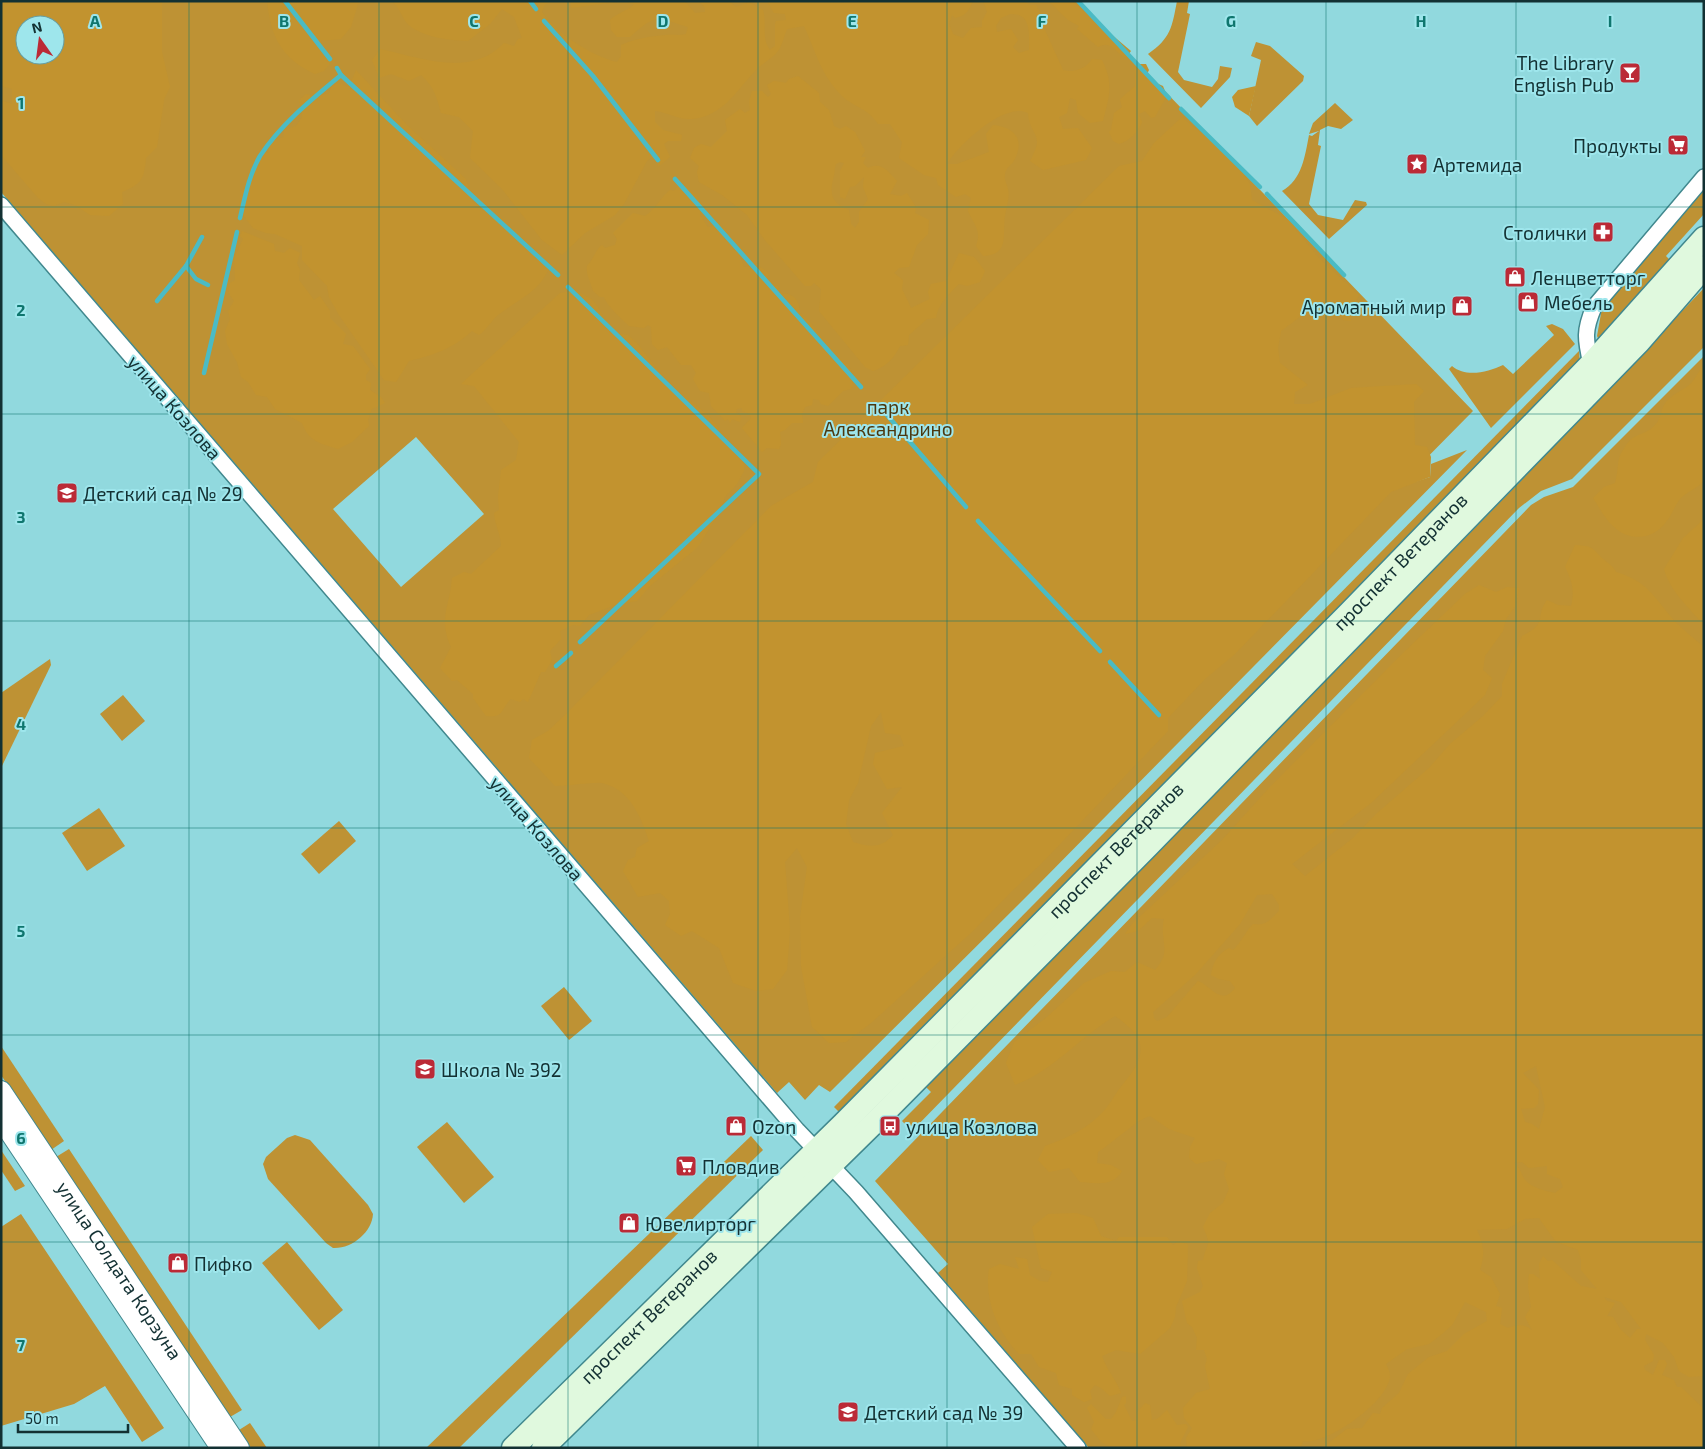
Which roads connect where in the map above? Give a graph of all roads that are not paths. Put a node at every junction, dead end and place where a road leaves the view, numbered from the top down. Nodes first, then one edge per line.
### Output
1 (1704, 177) edge
2 (1, 205) edge
3 (1704, 238) edge
4 (1704, 267) edge
5 (1591, 364) junction
6 (1, 1091) edge
7 (1, 1119) edge
8 (824, 1157) junction
9 (221, 1448) edge
10 (239, 1448) edge
11 (513, 1448) edge
12 (543, 1448) edge
13 (1078, 1448) edge

1 - 5 street
2 - 8 street, улица Козлова
3 - 5 main road, проспект Ветеранов
4 - 8 main road, проспект Ветеранов
5 - 8 main road, проспект Ветеранов
6 - 10 street, улица Солдата Корзуна
7 - 9 street, улица Солдата Корзуна
8 - 11 main road, проспект Ветеранов
8 - 12 main road, проспект Ветеранов
8 - 13 street, улица Козлова

